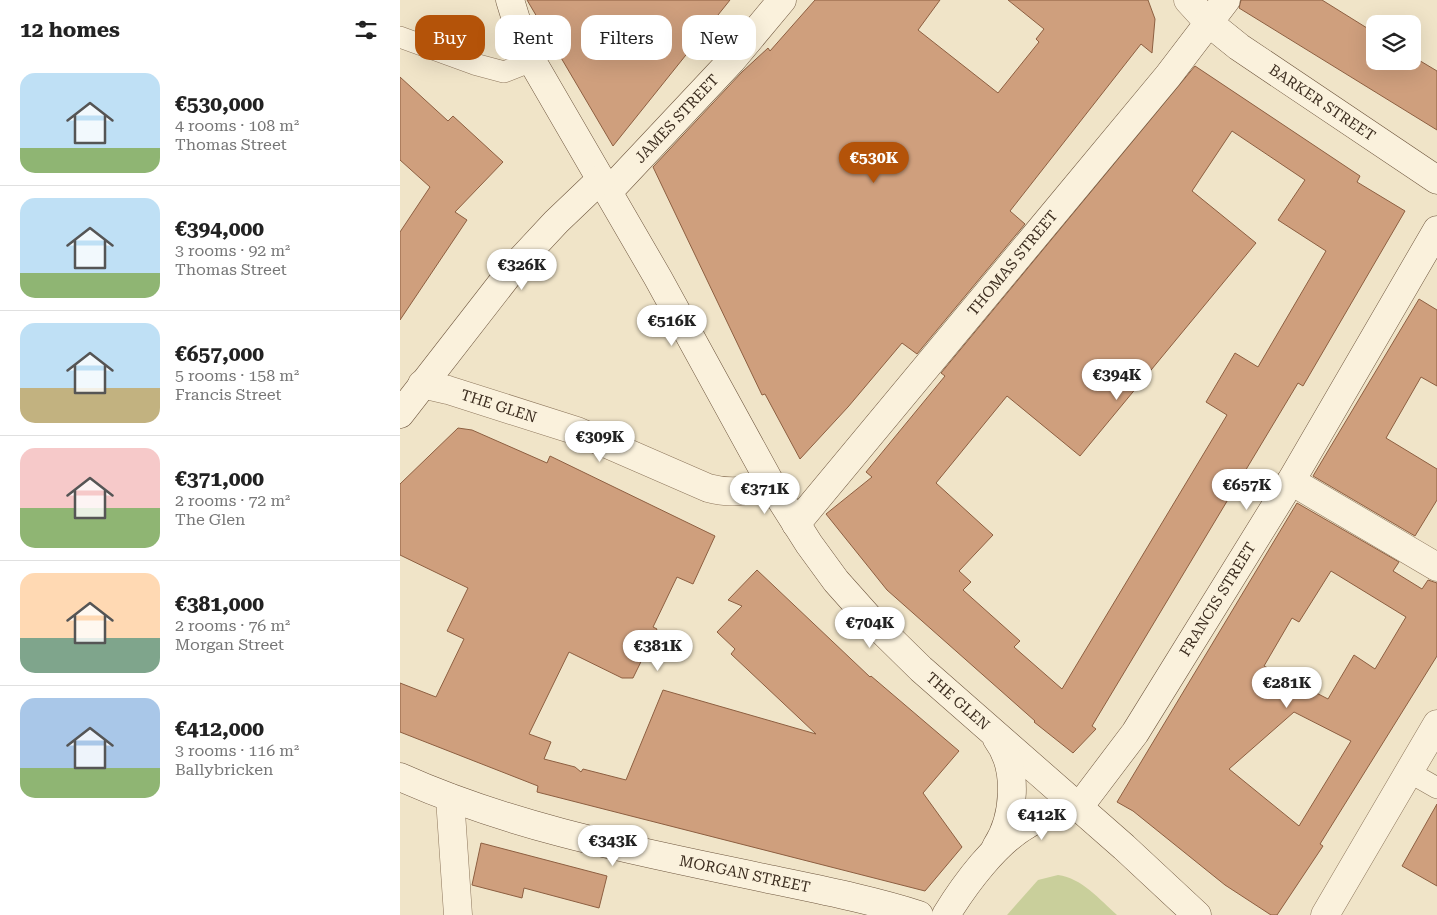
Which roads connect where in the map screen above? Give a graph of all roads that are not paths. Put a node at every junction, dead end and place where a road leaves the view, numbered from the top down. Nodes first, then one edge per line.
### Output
1 (510, 0) edge
2 (782, 0) edge
3 (1188, 0) edge
4 (1226, 0) edge
5 (1208, 22) junction
6 (400, 37) edge
7 (532, 61) junction
8 (1437, 180) edge
9 (605, 185) junction
10 (1437, 230) edge
11 (422, 384) junction
12 (400, 414) edge
13 (1291, 481) junction
14 (771, 484) junction
15 (796, 524) junction
16 (1437, 566) edge
17 (1437, 724) edge
18 (993, 732) junction
19 (1409, 772) junction
20 (400, 777) edge
21 (1437, 788) edge
22 (450, 798) junction
23 (1078, 807) junction
24 (993, 853) junction
25 (458, 915) edge
26 (919, 915) edge
27 (946, 915) edge
28 (1197, 915) edge
29 (1325, 915) edge

1 - 7 street, THE GLEN
2 - 9 street, JAMES STREET
3 - 5 street, BARKER STREET
4 - 5 street, THOMAS STREET
5 - 8 street, BARKER STREET
5 - 15 street, THOMAS STREET
6 - 7 lane
7 - 9 street, THE GLEN
9 - 11 street
9 - 14 street, THE GLEN
10 - 13 street, FRANCIS STREET
11 - 12 street
11 - 14 street, THE GLEN
13 - 16 street
13 - 23 street, FRANCIS STREET
14 - 15 street, THE GLEN
15 - 18 street, THE GLEN
17 - 19 street
18 - 23 street, THE GLEN
18 - 24 street, THE GLEN
19 - 21 lane
19 - 29 street
20 - 22 street, MORGAN STREET
22 - 25 street
22 - 26 street, MORGAN STREET
23 - 24 street
23 - 28 street, THE GLEN
24 - 27 street

